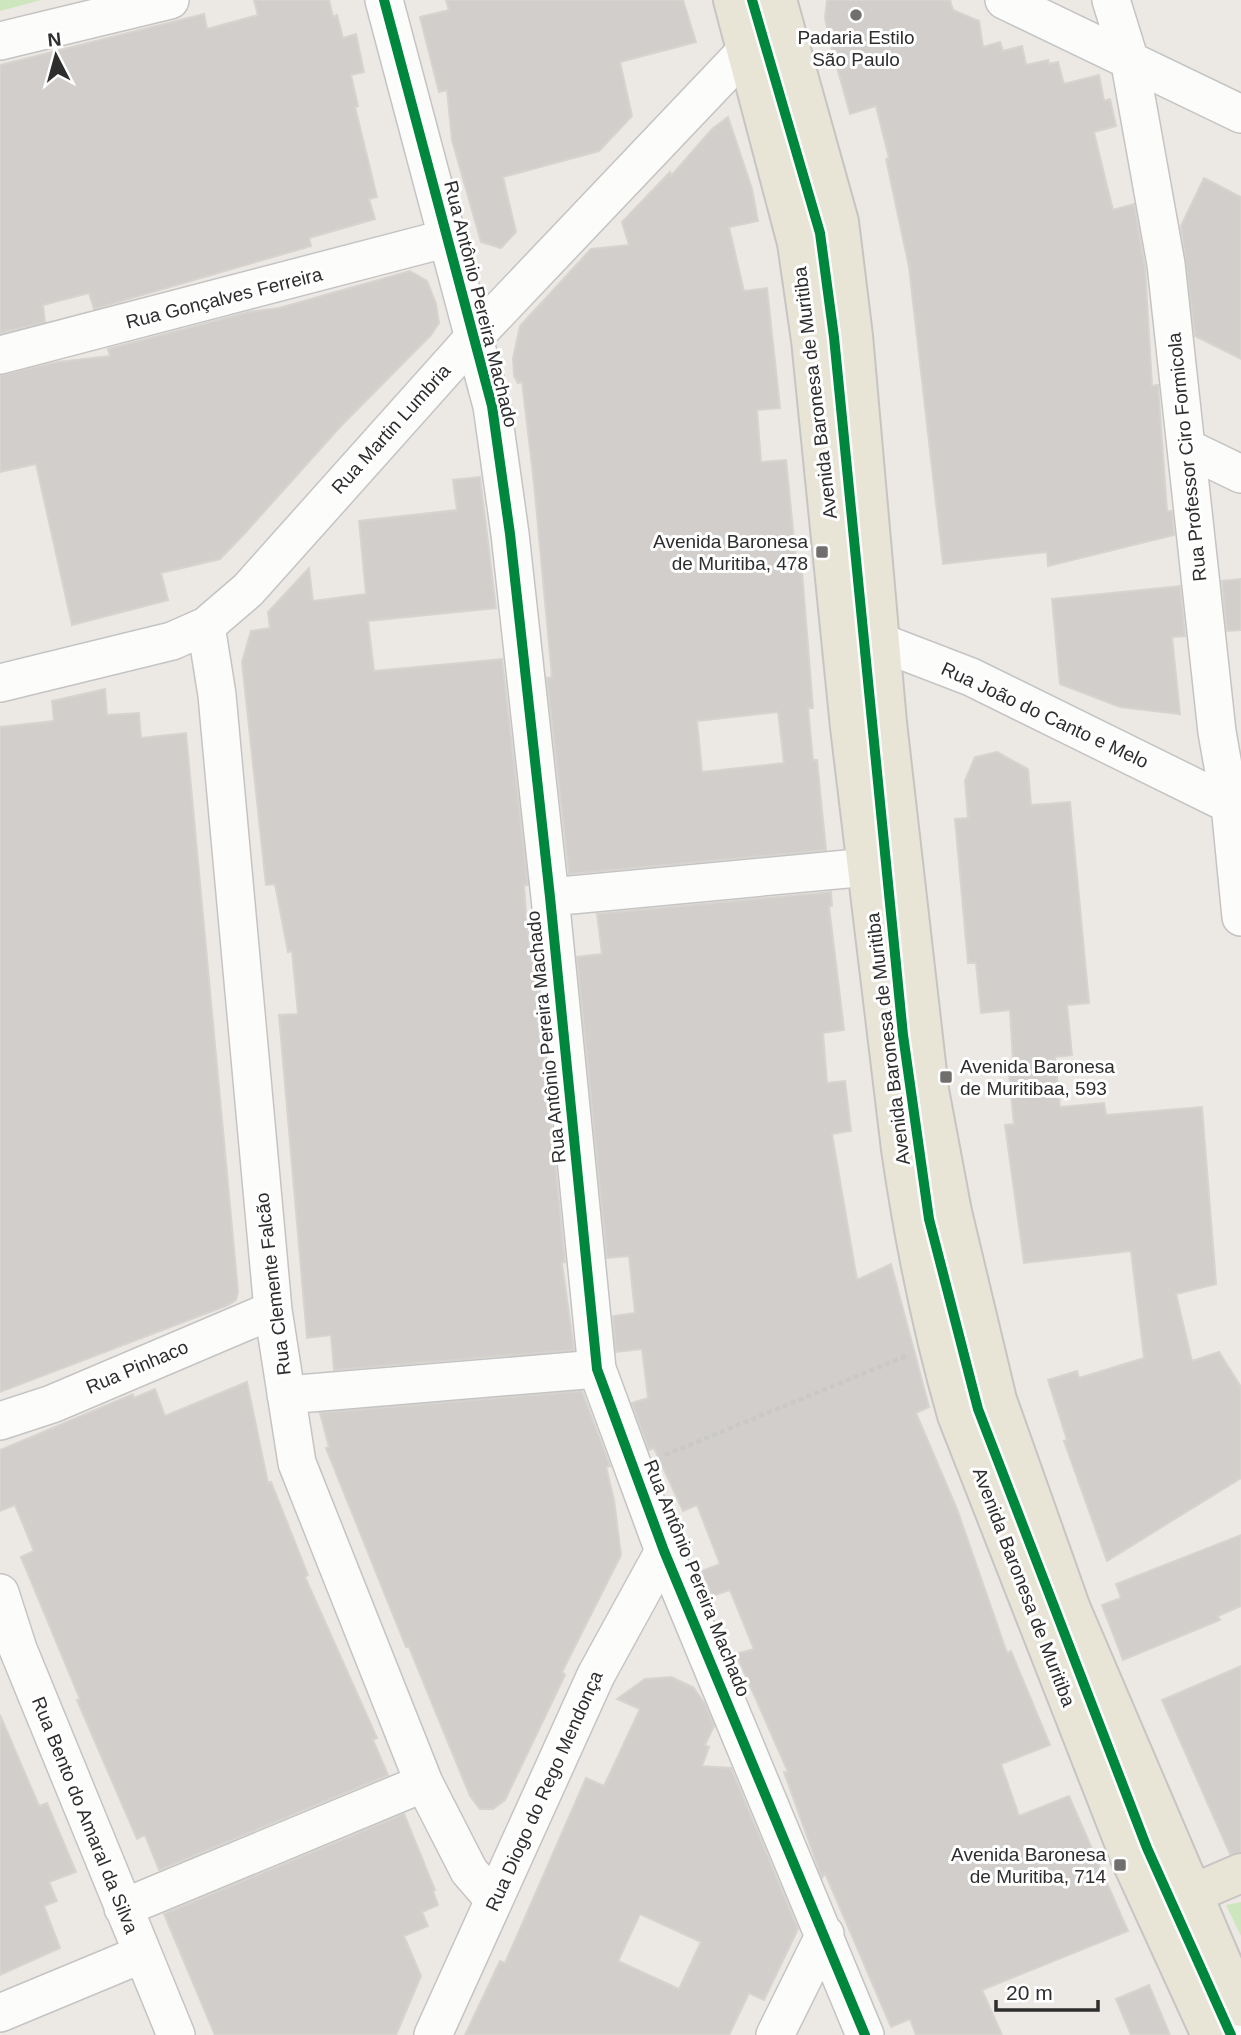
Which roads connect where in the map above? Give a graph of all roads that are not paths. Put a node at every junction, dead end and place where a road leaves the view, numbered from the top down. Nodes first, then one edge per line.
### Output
1 (170, 0) edge
2 (384, 0) edge
3 (733, 0) edge
4 (1003, 0) edge
5 (1111, 0) edge
6 (779, 7) edge
7 (0, 41) edge
8 (748, 49) junction
9 (1129, 58) junction
10 (1241, 114) edge
11 (448, 238) junction
12 (475, 336) junction
13 (0, 355) edge
14 (1187, 448) junction
15 (1241, 474) edge
16 (206, 626) junction
17 (880, 642) junction
18 (842, 647) junction
19 (0, 683) edge
20 (1235, 808) edge
21 (868, 867) junction
22 (550, 897) junction
23 (1241, 917) edge
24 (273, 1310) junction
25 (597, 1369) junction
26 (286, 1395) junction
27 (0, 1421) edge
28 (664, 1551) junction
29 (0, 1593) edge
30 (9, 1654) edge
31 (424, 1783) junction
32 (1241, 1873) edge
33 (1191, 1893) junction
34 (494, 1900) junction
35 (123, 1908) junction
36 (1154, 1910) junction
37 (825, 1934) junction
38 (142, 1954) junction
39 (1241, 2007) edge
40 (0, 2013) edge
41 (1241, 2029) edge
42 (176, 2035) edge
43 (433, 2035) edge
44 (775, 2035) edge
45 (865, 2035) edge
46 (1211, 2035) edge
47 (1228, 2035) edge

1 - 7 street
2 - 11 street, Rua Antônio Pereira Machado
3 - 8 main road, Avenida Baronesa de Muritiba
4 - 9 street
5 - 9 street, Rua Professor Ciro Formicola
6 - 8 street, Rua Martin Lumbria
6 - 17 main road, Avenida Baronesa de Muritiba
8 - 12 street, Rua Martin Lumbria
8 - 18 main road, Avenida Baronesa de Muritiba
9 - 10 street
9 - 14 street, Rua Professor Ciro Formicola
11 - 12 street, Rua Antônio Pereira Machado
11 - 13 street, Rua Gonçalves Ferreira
12 - 16 street, Rua Martin Lumbria
12 - 22 street, Rua Antônio Pereira Machado
14 - 15 street
14 - 20 street, Rua Professor Ciro Formicola
16 - 19 street, Rua Martin Lumbria
16 - 24 street, Rua Clemente Falcão
17 - 18 street, Rua João do Canto e Melo
17 - 20 street, Rua João do Canto e Melo
17 - 33 main road, Avenida Baronesa de Muritiba
18 - 21 main road, Avenida Baronesa de Muritiba
20 - 23 street, Rua Professor Ciro Formicola
21 - 22 street
21 - 36 main road, Avenida Baronesa de Muritiba
22 - 25 street, Rua Antônio Pereira Machado
24 - 26 street, Rua Clemente Falcão
24 - 27 street, Rua Pinhaco
25 - 26 street
25 - 28 street, Rua Antônio Pereira Machado
26 - 31 street, Rua Clemente Falcão
28 - 34 street, Rua Diogo do Rego Mendonça
28 - 37 street, Rua Antônio Pereira Machado
29 - 30 street, Rua Bento do Amaral da Silva
30 - 35 street, Rua Bento do Amaral da Silva
31 - 34 street, Rua Clemente Falcão
31 - 35 street
32 - 33 main road
33 - 36 main road
33 - 39 main road, Avenida Baronesa de Muritiba
34 - 43 street, Rua Diogo do Rego Mendonça
35 - 38 street, Rua Bento do Amaral da Silva
36 - 46 main road, Avenida Baronesa de Muritiba
37 - 44 street
37 - 45 street, Rua Antônio Pereira Machado
38 - 40 street
38 - 42 street, Rua Bento do Amaral da Silva
41 - 47 street

